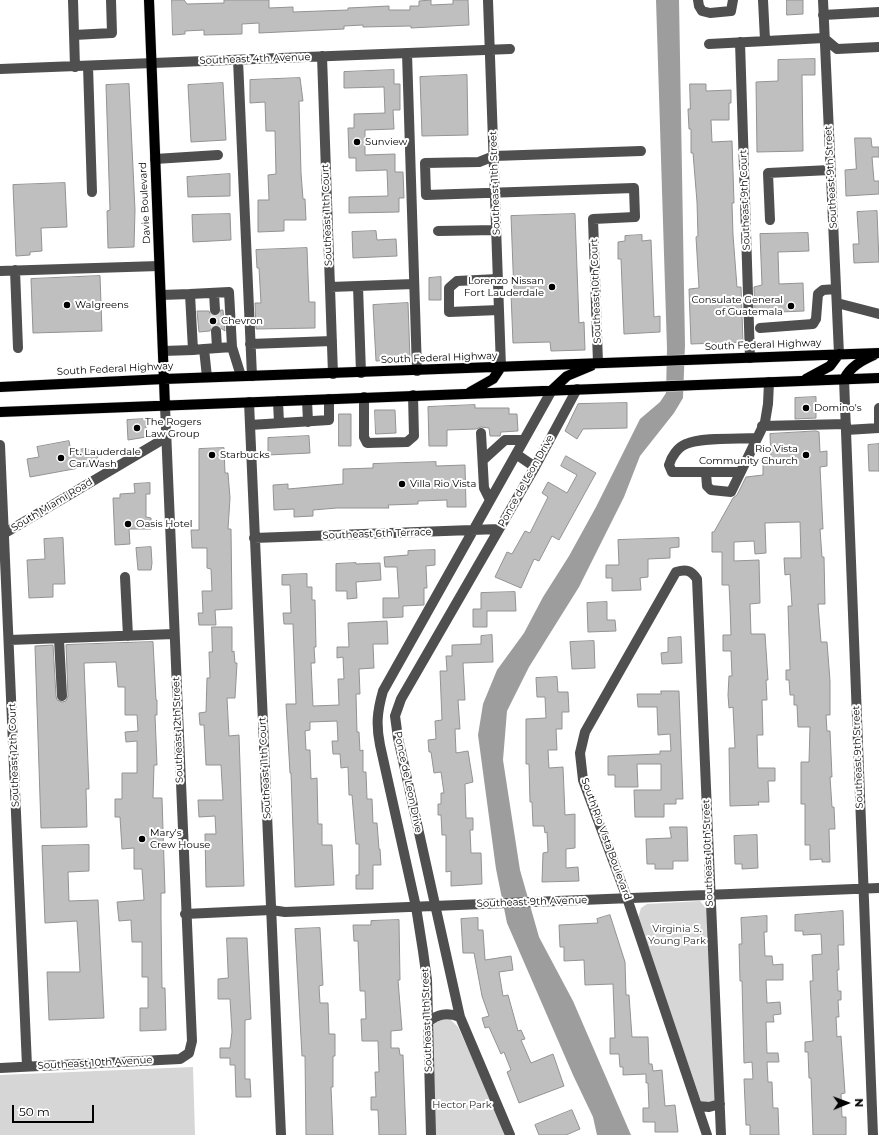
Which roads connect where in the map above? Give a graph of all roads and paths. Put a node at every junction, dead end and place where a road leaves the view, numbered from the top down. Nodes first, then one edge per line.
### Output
1 (73, 0) edge
2 (111, 0) edge
3 (149, 0) edge
4 (488, 0) edge
5 (698, 0) edge
6 (733, 0) edge
7 (763, 0) edge
8 (823, 0) edge
9 (879, 12) edge
10 (823, 15) junction
11 (74, 35) junction
12 (824, 38) junction
13 (765, 40) junction
14 (740, 42) junction
15 (709, 44) dead end
16 (879, 47) edge
17 (510, 49) dead end
18 (490, 50) junction
19 (407, 53) junction
20 (322, 56) junction
21 (238, 60) junction
22 (150, 64) junction
23 (75, 66) junction
24 (88, 66) junction
25 (0, 69) edge
26 (641, 151) dead end
27 (218, 155) dead end
28 (494, 156) junction
29 (154, 159) junction
30 (830, 170) junction
31 (92, 192) dead end
32 (495, 194) junction
33 (770, 220) dead end
34 (496, 230) junction
35 (438, 231) dead end
36 (159, 266) junction
37 (15, 270) junction
38 (0, 271) edge
39 (498, 279) junction
40 (414, 284) junction
41 (358, 286) junction
42 (330, 287) junction
43 (836, 289) junction
44 (214, 293) junction
45 (161, 294) junction
46 (190, 294) junction
47 (837, 303) junction
48 (215, 310) tunnel mouth
49 (499, 310) junction
50 (879, 314) edge
51 (760, 328) dead end
52 (216, 331) tunnel mouth
53 (332, 342) junction
54 (250, 344) junction
55 (232, 347) junction
56 (18, 348) dead end
57 (217, 348) junction
58 (204, 349) junction
59 (193, 350) junction
60 (163, 351) junction
61 (878, 353) edge
62 (840, 354) junction
63 (750, 358) junction
64 (598, 363) junction
65 (501, 367) junction
66 (417, 370) junction
67 (361, 373) junction
68 (333, 374) junction
69 (241, 376) junction
70 (252, 376) junction
71 (207, 377) junction
72 (164, 378) junction
73 (879, 378) edge
74 (844, 379) junction
75 (801, 381) junction
76 (769, 382) junction
77 (0, 387) edge
78 (577, 389) junction
79 (552, 390) junction
80 (468, 393) junction
81 (413, 395) junction
82 (364, 397) junction
83 (329, 399) junction
84 (307, 400) junction
85 (278, 401) junction
86 (249, 402) junction
87 (165, 406) junction
88 (879, 408) edge
89 (0, 412) edge
90 (308, 422) junction
91 (279, 423) junction
92 (250, 424) junction
93 (762, 426) junction
94 (846, 427) junction
95 (481, 433) dead end
96 (167, 437) junction
97 (756, 437) junction
98 (524, 440) junction
99 (0, 445) edge
100 (516, 454) junction
101 (483, 460) junction
102 (535, 466) junction
103 (740, 472) junction
104 (706, 473) junction
105 (490, 500) junction
106 (499, 529) junction
107 (473, 530) junction
108 (2, 535) edge
109 (254, 538) junction
110 (692, 572) joint
111 (125, 577) dead end
112 (174, 634) junction
113 (128, 636) junction
114 (59, 639) junction
115 (9, 640) junction
116 (62, 696) dead end
117 (426, 866) junction
118 (407, 868) junction
119 (879, 888) edge
120 (863, 889) junction
121 (710, 895) junction
122 (627, 898) junction
123 (435, 906) junction
124 (416, 907) junction
125 (271, 910) junction
126 (185, 914) junction
127 (460, 1017) junction
128 (428, 1022) junction
129 (189, 1053) joint
130 (27, 1066) junction
131 (0, 1068) edge
132 (720, 1104) junction
133 (698, 1106) junction
134 (509, 1134) edge
135 (280, 1135) edge
136 (431, 1135) edge
137 (707, 1135) edge
138 (721, 1135) edge
139 (873, 1135) edge

1 - 11 street
2 - 11 street
3 - 22 main road, Davie Boulevard
4 - 18 street, Southeast 11th Street
5 - 6 street
7 - 13 street
8 - 10 street, Southeast 9th Street
9 - 10 street
10 - 12 street, Southeast 9th Street
11 - 23 street
12 - 13 street
12 - 16 street
12 - 30 street, Southeast 9th Street
13 - 14 street
14 - 15 street
14 - 63 street, Southeast 9th Court
17 - 18 street, Southeast 4th Avenue
18 - 19 street, Southeast 4th Avenue
18 - 28 street, Southeast 11th Street
19 - 20 street, Southeast 4th Avenue
19 - 40 street
20 - 21 street, Southeast 4th Avenue
20 - 42 street, Southeast 11th Court
21 - 22 street, Southeast 4th Avenue
21 - 54 street
22 - 24 street, Southeast 4th Avenue
22 - 29 main road, Davie Boulevard
23 - 24 street, Southeast 4th Avenue
23 - 25 street, Southeast 4th Avenue
24 - 31 street
26 - 28 street
27 - 29 street
28 - 32 street, Southeast 11th Street
28 - 32 street
29 - 36 main road, Davie Boulevard
30 - 33 street
30 - 43 street, Southeast 9th Street
32 - 34 street, Southeast 11th Street
32 - 64 street, Southeast 10th Court
34 - 35 street
34 - 39 street, Southeast 11th Street
36 - 37 street
36 - 45 main road, Davie Boulevard
37 - 38 street
37 - 56 street
39 - 49 street, Southeast 11th Street
39 - 49 street
40 - 41 street
40 - 66 street
41 - 42 street
41 - 67 street
42 - 53 street, Southeast 11th Court
43 - 47 street, Southeast 9th Street
43 - 51 street
44 - 46 street
44 - 48 street
44 - 55 street
45 - 46 street
45 - 60 main road, Davie Boulevard
46 - 59 street
47 - 50 street
47 - 62 street, Southeast 9th Street
49 - 65 street, Southeast 11th Street
52 - 57 street
53 - 54 street
53 - 68 street, Southeast 11th Court
54 - 70 street
55 - 57 street
55 - 69 street
57 - 58 street
58 - 59 street
58 - 71 street
59 - 60 street
60 - 72 main road, Davie Boulevard
61 - 62 main road, South Federal Highway
61 - 74 main road
62 - 63 main road, South Federal Highway
62 - 75 main road
63 - 64 main road, South Federal Highway
64 - 65 main road, South Federal Highway
64 - 79 main road
65 - 66 main road, South Federal Highway
65 - 80 main road
66 - 67 main road, South Federal Highway
67 - 68 main road, South Federal Highway
68 - 70 main road, South Federal Highway
69 - 70 main road, South Federal Highway
69 - 71 main road, South Federal Highway
71 - 72 main road, South Federal Highway
72 - 77 main road, South Federal Highway
72 - 87 main road, Davie Boulevard
73 - 74 main road
74 - 75 main road
74 - 94 street, Southeast 9th Street
75 - 76 main road
76 - 78 main road
76 - 93 street
78 - 79 main road
78 - 102 street, Ponce de Leon Drive
79 - 80 main road
79 - 98 street, Ponce de Leon Drive
80 - 81 main road
81 - 82 main road
81 - 82 street
82 - 83 main road
83 - 84 main road
83 - 90 street
84 - 85 main road
84 - 90 street
85 - 86 main road
85 - 91 street
86 - 87 main road
86 - 92 street, Southeast 11th Court
87 - 89 main road
87 - 96 street, Southeast 12th Street
88 - 94 street
90 - 91 street
91 - 92 street
92 - 109 street, Southeast 11th Court
93 - 94 street
93 - 97 street
94 - 120 street, Southeast 9th Street
95 - 101 street
96 - 108 street, South Miami Road
96 - 112 street, Southeast 12th Street
97 - 103 street
97 - 104 street
98 - 100 street, Ponce de Leon Drive
98 - 101 street
99 - 108 street, Southeast 12th Court
100 - 102 street
100 - 105 street, Ponce de Leon Drive
101 - 105 street
102 - 106 street, Ponce de Leon Drive
103 - 104 street
103 - 104 street
105 - 107 street, Ponce de Leon Drive
106 - 107 street, Southeast 6th Terrace
106 - 117 street, Ponce de Leon Drive
107 - 109 street, Southeast 6th Terrace
107 - 118 street, Ponce de Leon Drive
108 - 115 street, Southeast 12th Court
109 - 125 street, Southeast 11th Court
110 - 121 street, Southeast 10th Street
110 - 122 street, South Rio Vista Boulevard
111 - 113 street
112 - 113 street
112 - 126 street, Southeast 12th Street
113 - 114 street
114 - 115 street
114 - 116 street
115 - 130 street, Southeast 12th Court
117 - 118 street
117 - 123 street, Ponce de Leon Drive
118 - 124 street, Ponce de Leon Drive
119 - 120 street, Southeast 9th Avenue
120 - 121 street, Southeast 9th Avenue
120 - 139 street, Southeast 9th Street
121 - 122 street, Southeast 9th Avenue
121 - 132 street, Southeast 10th Street
122 - 123 street, Southeast 9th Avenue
122 - 133 street, South Rio Vista Boulevard
123 - 124 street, Southeast 9th Avenue
123 - 127 street, Ponce de Leon Drive
124 - 125 street, Southeast 9th Avenue
124 - 128 street, Southeast 11th Street
125 - 126 street, Southeast 9th Avenue
125 - 135 street, Southeast 11th Court
126 - 129 street, Southeast 12th Street
127 - 128 street
127 - 134 street, Ponce de Leon Drive
128 - 136 street, Southeast 11th Street
129 - 130 street, Southeast 10th Avenue
130 - 131 street, Southeast 10th Avenue
132 - 133 street
132 - 138 street, Southeast 10th Street
133 - 137 street, South Rio Vista Boulevard

